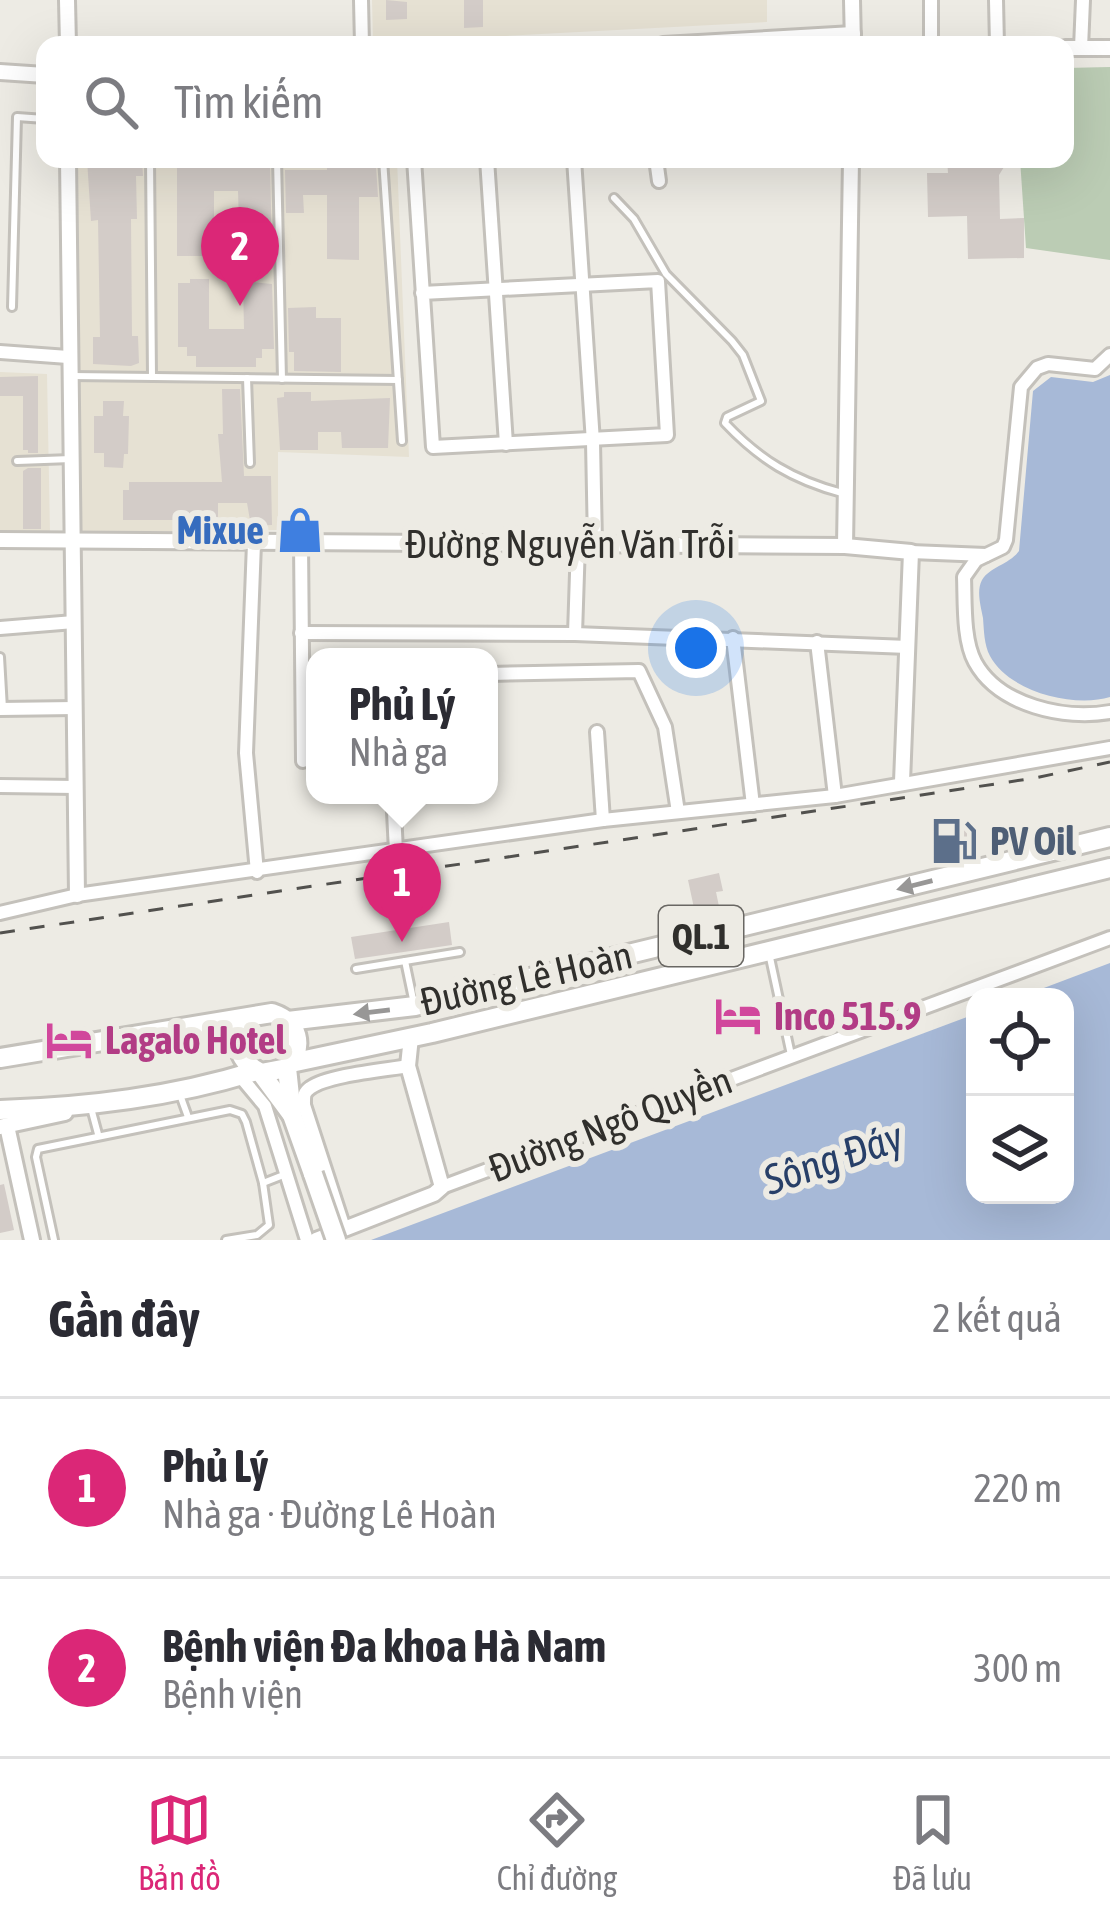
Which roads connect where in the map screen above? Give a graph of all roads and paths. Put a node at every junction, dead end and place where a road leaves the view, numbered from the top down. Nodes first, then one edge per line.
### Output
1 (67, 0) edge
2 (361, 0) edge
3 (852, 0) edge
4 (931, 0) edge
5 (996, 0) edge
6 (1083, 0) edge
7 (68, 36) edge
8 (362, 36) edge
9 (853, 36) edge
10 (931, 36) edge
11 (997, 36) edge
12 (1074, 43) edge
13 (1074, 48) edge
14 (1110, 48) edge
15 (0, 72) edge
16 (36, 74) edge
17 (36, 118) edge
18 (68, 168) edge
19 (150, 168) edge
20 (277, 168) edge
21 (384, 168) edge
22 (415, 168) edge
23 (488, 168) edge
24 (575, 168) edge
25 (657, 168) edge
26 (851, 168) edge
27 (659, 181) dead end
28 (614, 198) dead end
29 (662, 278) junction
30 (584, 286) junction
31 (497, 290) junction
32 (422, 292) junction
33 (12, 307) dead end
34 (0, 352) edge
35 (1110, 355) edge
36 (68, 357) junction
37 (68, 376) junction
38 (152, 377) junction
39 (247, 378) junction
40 (282, 379) junction
41 (398, 380) junction
42 (402, 440) dead end
43 (593, 442) junction
44 (506, 444) junction
45 (70, 459) junction
46 (17, 461) dead end
47 (250, 464) dead end
48 (846, 494) junction
49 (0, 540) edge
50 (73, 540) junction
51 (254, 543) junction
52 (301, 543) junction
53 (578, 543) junction
54 (595, 544) junction
55 (845, 546) junction
56 (910, 552) junction
57 (987, 555) junction
58 (74, 622) junction
59 (0, 628) edge
60 (301, 633) junction
61 (575, 634) junction
62 (733, 638) junction
63 (817, 642) junction
64 (908, 646) junction
65 (0, 657) edge
66 (498, 674) edge
67 (75, 708) junction
68 (1, 709) edge
69 (1110, 712) edge
70 (597, 732) dead end
71 (1110, 748) edge
72 (303, 761) dead end
73 (902, 782) junction
74 (0, 786) edge
75 (76, 787) junction
76 (835, 796) junction
77 (398, 804) edge
78 (753, 805) junction
79 (678, 812) junction
80 (603, 820) junction
81 (1110, 837) edge
82 (396, 851) junction
83 (1110, 868) edge
84 (978, 869) junction
85 (257, 872) junction
86 (77, 895) junction
87 (985, 899) junction
88 (0, 913) edge
89 (707, 934) junction
90 (1110, 938) edge
91 (460, 952) dead end
92 (769, 952) junction
93 (405, 961) junction
94 (713, 964) junction
95 (356, 969) dead end
96 (420, 1004) junction
97 (254, 1016) junction
98 (288, 1021) junction
99 (432, 1033) junction
100 (411, 1037) junction
101 (791, 1055) junction
102 (0, 1058) edge
103 (289, 1065) junction
104 (408, 1066) junction
105 (252, 1074) junction
106 (179, 1091) junction
107 (90, 1107) junction
108 (292, 1115) junction
109 (188, 1117) junction
110 (2, 1121) edge
111 (98, 1134) junction
112 (286, 1174) junction
113 (262, 1183) junction
114 (442, 1187) junction
115 (340, 1234) edge
116 (32, 1240) edge
117 (54, 1240) edge
118 (226, 1240) edge
119 (312, 1240) edge

1 - 7 street
2 - 8 street
3 - 9 street
4 - 10 street
5 - 11 street
6 - 12 street
13 - 14 street
15 - 16 street
17 - 33 lane
18 - 36 street
19 - 38 lane
20 - 40 lane
21 - 41 lane
22 - 32 street
23 - 31 street
24 - 30 street
25 - 27 street
26 - 48 street
28 - 29 lane
29 - 30 street
29 - 43 street
29 - 48 lane
30 - 31 street
30 - 43 street
31 - 32 street
31 - 44 street
32 - 44 street
34 - 36 street
35 - 57 street
36 - 37 street
37 - 38 lane
37 - 45 street
38 - 39 lane
39 - 40 lane
39 - 47 lane
40 - 41 lane
41 - 42 lane
43 - 44 street
43 - 54 street
45 - 46 lane
45 - 50 street
48 - 55 street
49 - 50 street, Đường Nguyễn Văn Trỗi
50 - 51 street, Đường Nguyễn Văn Trỗi
50 - 58 street
51 - 52 street, Đường Nguyễn Văn Trỗi
51 - 85 street
52 - 53 street, Đường Nguyễn Văn Trỗi
52 - 60 street
53 - 54 street, Đường Nguyễn Văn Trỗi
53 - 61 street
54 - 55 street, Đường Nguyễn Văn Trỗi
55 - 56 street, Đường Nguyễn Văn Trỗi
56 - 57 street
56 - 64 street
57 - 69 street
58 - 59 street
58 - 67 street
60 - 61 street
60 - 72 street
61 - 62 street
62 - 63 street
62 - 78 street
63 - 64 street
63 - 76 street
64 - 73 street
65 - 68 lane
66 - 79 street
67 - 68 street
67 - 75 street
70 - 80 street
71 - 73 street
73 - 76 street
74 - 75 street
75 - 86 street
76 - 78 street
77 - 82 street
78 - 79 street
79 - 80 street
80 - 82 street
81 - 84 main road, Đường Lê Hoàn / QL.1
82 - 85 street
83 - 87 main road, Đường Lê Hoàn / QL.1
84 - 87 main road
84 -> 89 main road, Đường Lê Hoàn / QL.1
85 - 86 street
86 - 88 street
87 - 92 main road, Đường Lê Hoàn / QL.1
89 - 94 main road
89 - 96 main road, Đường Lê Hoàn / QL.1
90 - 101 street, Đường Ngô Quyền
91 - 93 lane
92 - 94 main road, Đường Lê Hoàn / QL.1
92 - 101 lane
93 - 95 lane
93 - 96 lane
94 - 99 main road, Đường Lê Hoàn / QL.1
96 -> 98 main road, Đường Lê Hoàn / QL.1
96 - 99 main road
97 - 98 main road
97 - 102 main road
97 - 105 main road
98 - 103 main road
99 - 100 main road, Đường Lê Hoàn / QL.1
100 - 103 main road, Đường Lê Hoàn / QL.1
100 - 104 street
101 - 114 street, Đường Ngô Quyền
103 - 105 main road
103 - 108 main road
104 - 114 street
104 - 115 street
105 - 106 main road
105 - 108 main road
105 - 112 street
106 - 107 main road
106 - 109 lane
107 - 110 main road
107 - 111 lane
108 - 115 main road, bridge
109 - 111 lane
109 - 113 lane
110 - 116 street
111 - 117 lane
112 - 113 lane
112 - 119 street
113 - 118 lane
114 - 115 street, Đường Ngô Quyền
115 - 119 street, Đường Ngô Quyền

